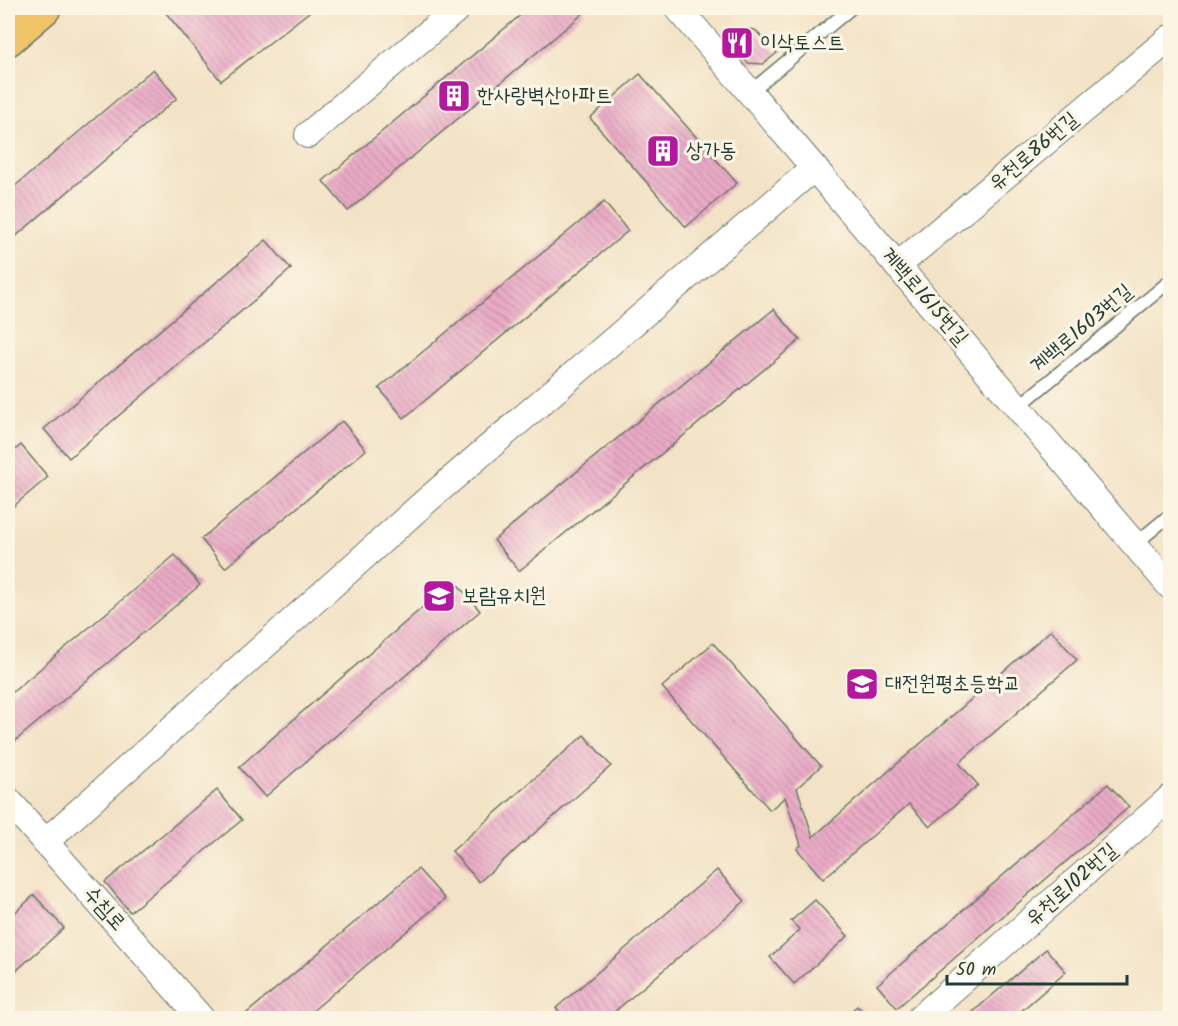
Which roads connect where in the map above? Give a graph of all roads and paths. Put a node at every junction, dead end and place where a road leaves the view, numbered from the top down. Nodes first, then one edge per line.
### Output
1 (458, 8) edge
2 (678, 8) edge
3 (851, 8) edge
4 (1170, 38) edge
5 (750, 92) junction
6 (308, 135) dead end
7 (814, 168) junction
8 (897, 266) junction
9 (1170, 281) edge
10 (1018, 407) junction
11 (1170, 515) edge
12 (1135, 544) junction
13 (1170, 586) edge
14 (1170, 798) edge
15 (8, 800) edge
16 (45, 842) junction
17 (201, 1018) edge
18 (920, 1018) edge

1 - 6 street
2 - 5 street, 계백로1615번길
3 - 5 lane
4 - 8 street, 유천로86번길
5 - 7 street, 계백로1615번길
7 - 8 street, 계백로1615번길
7 - 16 street
8 - 10 street, 계백로1615번길
9 - 10 lane, 계백로1603번길
10 - 12 street, 계백로1615번길
11 - 12 lane
12 - 13 street, 계백로1615번길
14 - 18 street, 유천로102번길
15 - 16 street, 수침로
16 - 17 street, 수침로

